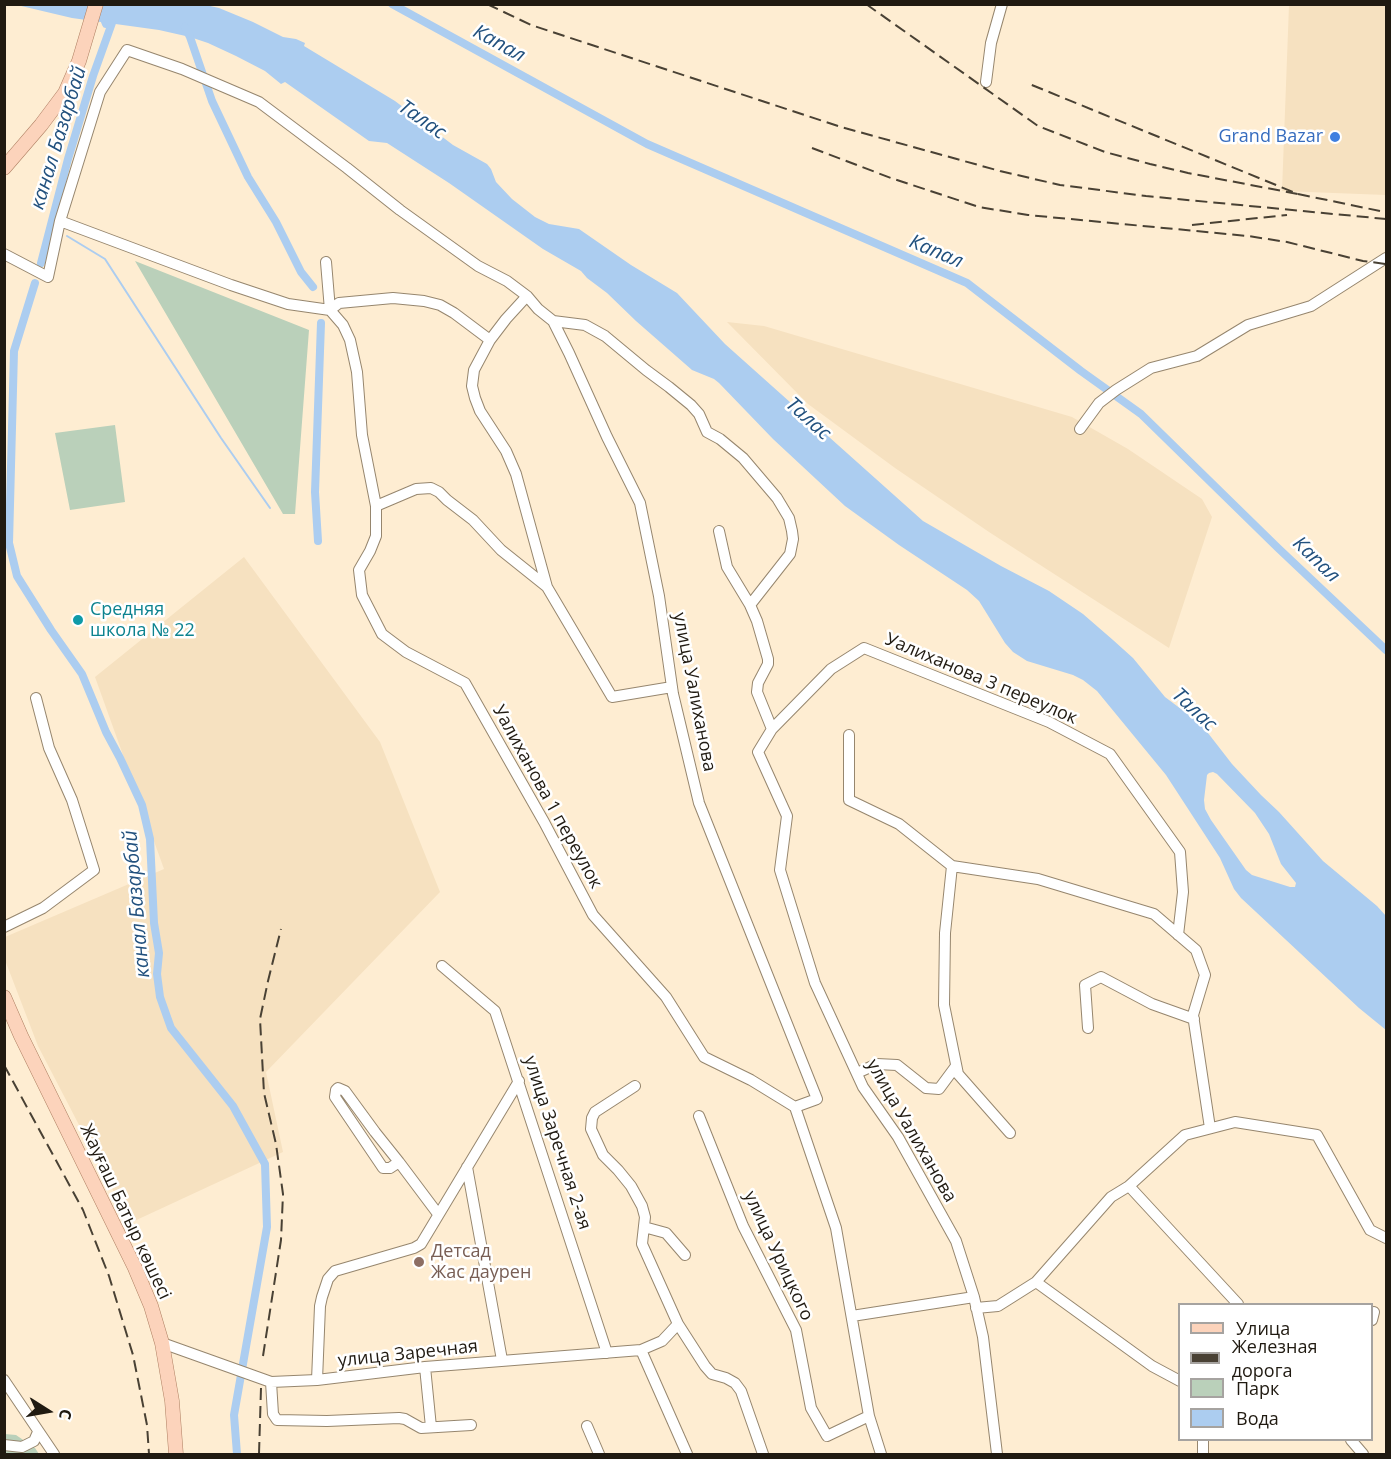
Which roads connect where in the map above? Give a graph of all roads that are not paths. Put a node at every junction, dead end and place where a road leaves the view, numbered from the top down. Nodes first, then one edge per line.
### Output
1 (96, 4) edge
2 (1002, 4) edge
3 (986, 82) dead end
4 (4, 168) edge
5 (60, 221) junction
6 (4, 254) edge
7 (1386, 258) edge
8 (326, 262) dead end
9 (527, 296) junction
10 (330, 310) junction
11 (553, 321) junction
12 (490, 340) junction
13 (1080, 429) dead end
14 (376, 506) junction
15 (719, 531) dead end
16 (547, 587) junction
17 (750, 605) junction
18 (672, 687) junction
19 (36, 698) dead end
20 (772, 729) junction
21 (849, 735) dead end
22 (952, 866) junction
23 (4, 927) edge
24 (1178, 934) junction
25 (442, 966) dead end
26 (4, 997) edge
27 (1194, 1019) junction
28 (1088, 1028) dead end
29 (956, 1066) junction
30 (857, 1073) junction
31 (519, 1081) junction
32 (635, 1086) dead end
33 (795, 1107) junction
34 (699, 1116) dead end
35 (1210, 1128) junction
36 (375, 1132) junction
37 (1010, 1134) dead end
38 (364, 1140) junction
39 (399, 1162) junction
40 (467, 1167) junction
41 (1129, 1186) junction
42 (438, 1214) junction
43 (644, 1227) junction
44 (1386, 1238) edge
45 (685, 1255) dead end
46 (1036, 1282) junction
47 (975, 1302) junction
48 (1236, 1303) edge
49 (852, 1316) junction
50 (678, 1324) junction
51 (162, 1343) junction
52 (641, 1350) junction
53 (608, 1353) junction
54 (502, 1360) junction
55 (425, 1367) junction
56 (4, 1380) edge
57 (317, 1380) junction
58 (1178, 1380) edge
59 (272, 1382) junction
60 (869, 1416) junction
61 (471, 1425) dead end
62 (587, 1426) dead end
63 (431, 1427) junction
64 (38, 1432) junction
65 (1352, 1441) edge
66 (4, 1446) edge
67 (879, 1454) edge
68 (54, 1455) edge
69 (176, 1455) edge
70 (599, 1455) edge
71 (687, 1455) edge
72 (763, 1455) edge
73 (998, 1455) edge
74 (1363, 1455) edge

1 - 4 main road
2 - 3 street
5 - 6 street
5 - 9 street, улица Уалиханова
5 - 10 street
7 - 13 street
8 - 10 street
9 - 11 street, улица Уалиханова
9 - 12 street
10 - 12 street
10 - 14 street, Уалиханова 1 переулок
11 - 17 street
11 - 18 street, улица Уалиханова
12 - 16 street
14 - 16 street
14 - 33 street, Уалиханова 1 переулок
15 - 17 street
16 - 18 street
17 - 20 street
18 - 33 street, улица Уалиханова
19 - 23 street
20 - 24 street, Уалиханова 3 переулок
20 - 30 street, улица Уалиханова
21 - 22 street
22 - 24 street
22 - 29 street
24 - 27 street
25 - 31 street, улица Заречная 2-ая
26 - 51 main road, Жауғаш Батыр көшесі
27 - 28 street
27 - 35 street
29 - 30 street
29 - 37 street
30 - 47 street, улица Уалиханова
31 - 40 street, улица Заречная
31 - 53 street, улица Заречная 2-ая
32 - 43 street
33 - 49 street
34 - 60 street, улица Урицкого
35 - 41 street
35 - 44 street
36 - 38 street
36 - 38 street
36 - 39 street
38 - 39 street
39 - 42 street
40 - 42 street, улица Заречная
40 - 54 street, улица Заречная
41 - 46 street
41 - 48 street
42 - 57 street, улица Заречная
43 - 45 street
43 - 50 street
46 - 47 street
46 - 58 street
47 - 49 street
47 - 73 street, улица Уалиханова
49 - 60 street
50 - 52 street, улица Заречная
50 - 72 street
51 - 59 street, улица Заречная
51 - 69 main road, Жауғаш Батыр көшесі
52 - 53 street, улица Заречная
52 - 71 street
53 - 54 street, улица Заречная
54 - 55 street, улица Заречная
55 - 57 street, улица Заречная
55 - 63 street
56 - 64 street
57 - 59 street, улица Заречная
59 - 63 street
60 - 67 street
61 - 63 street
62 - 70 street
64 - 66 street
64 - 68 street
65 - 74 street

